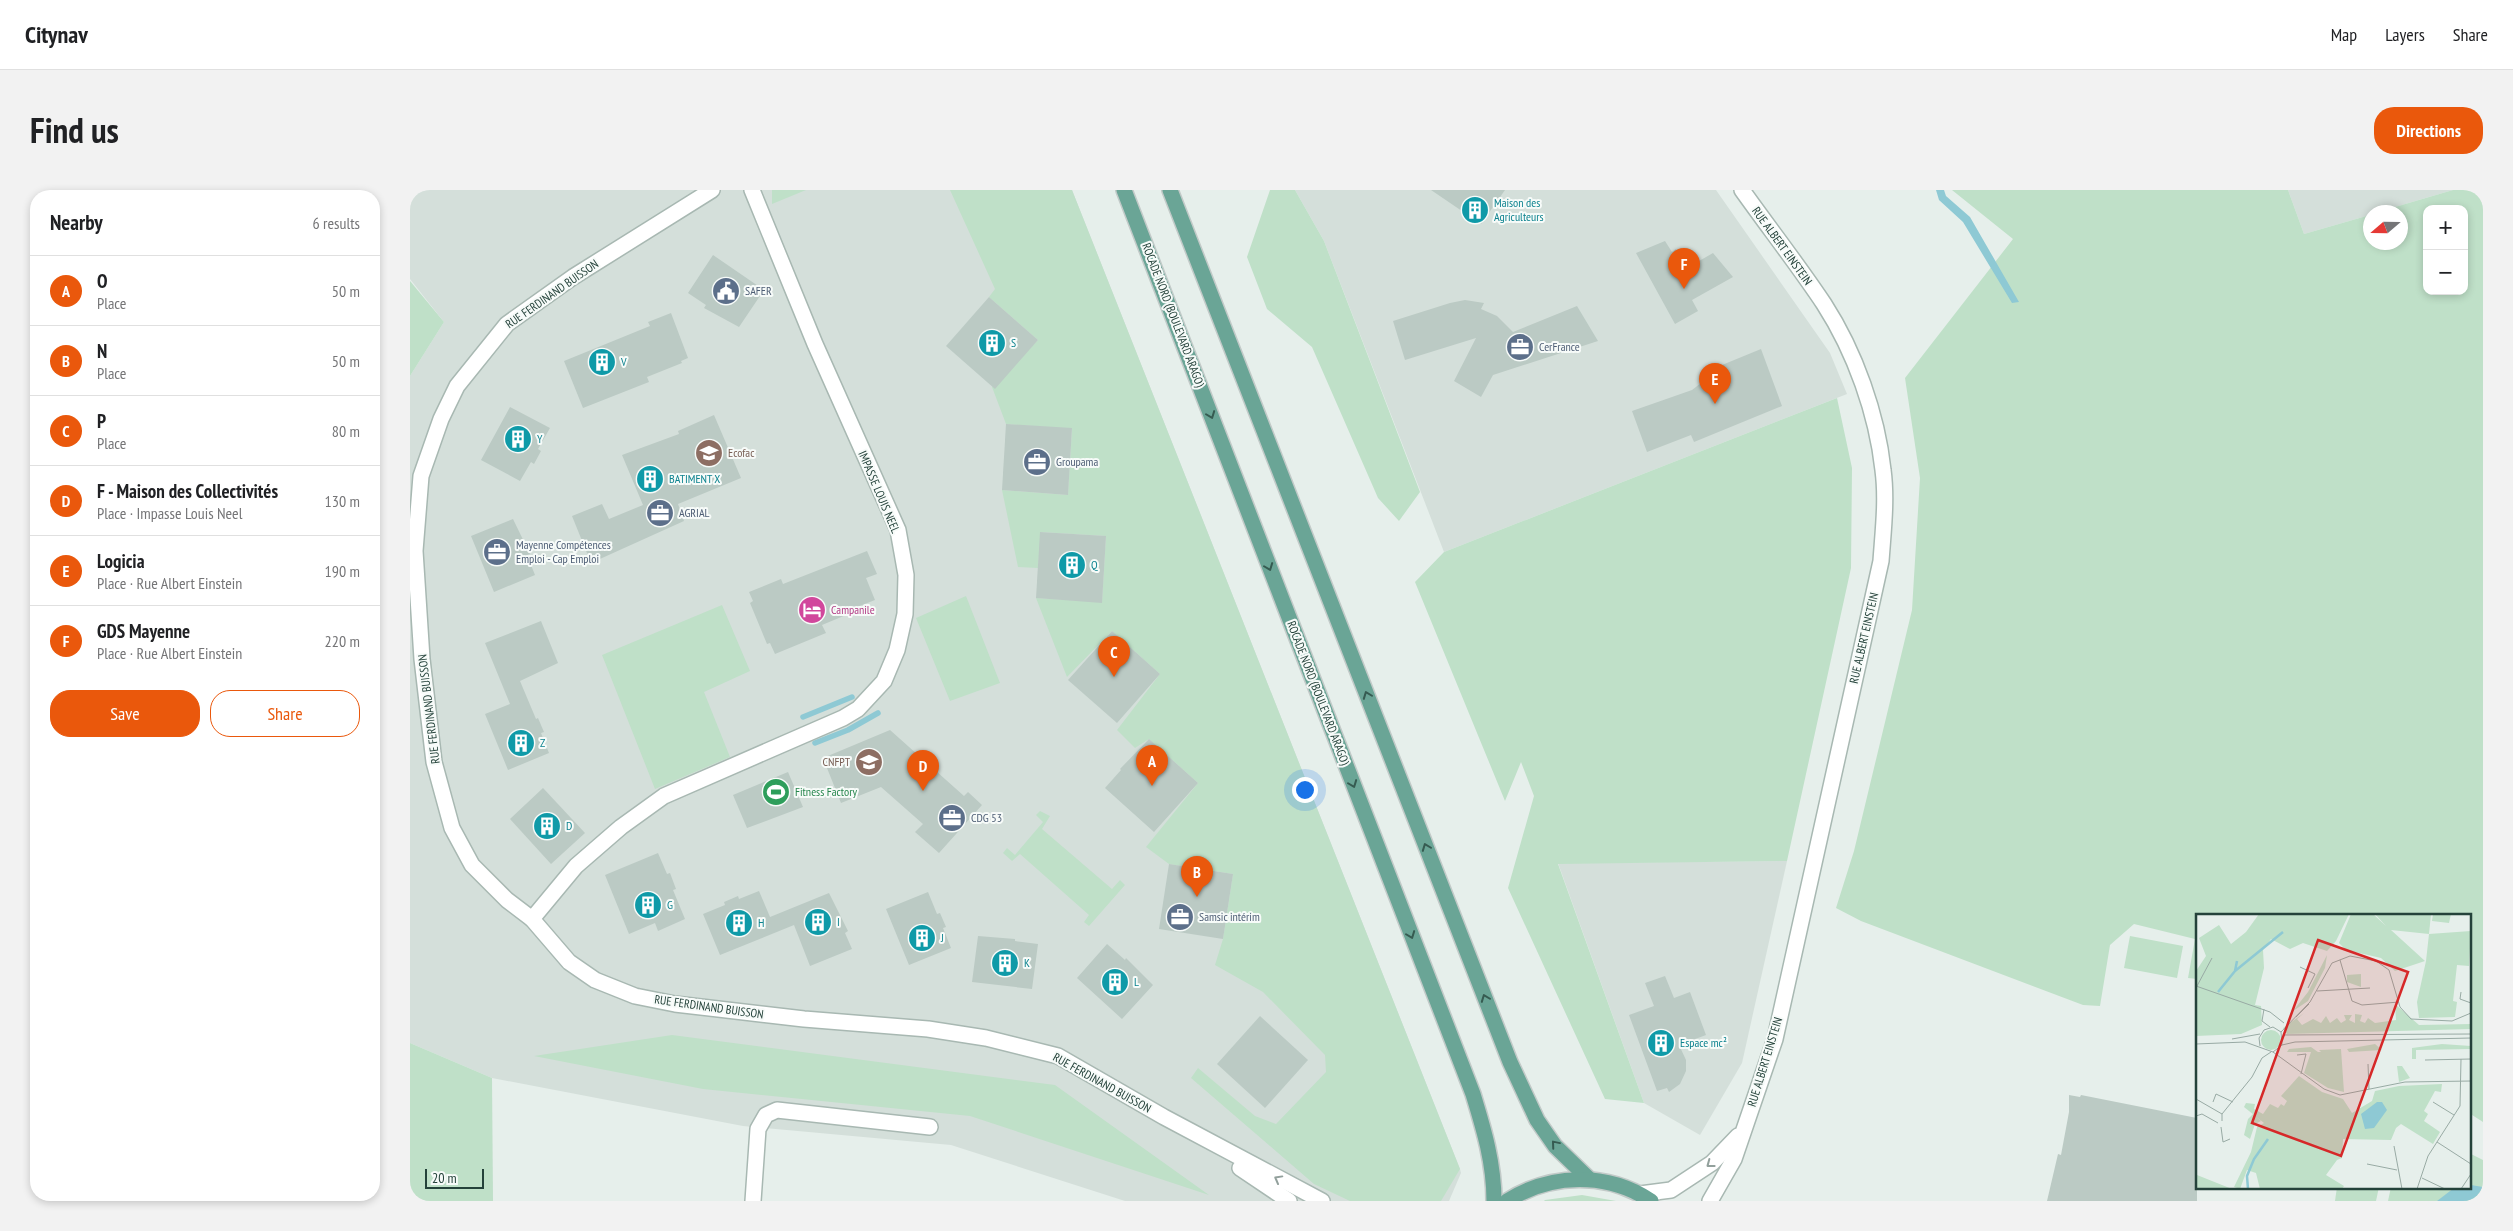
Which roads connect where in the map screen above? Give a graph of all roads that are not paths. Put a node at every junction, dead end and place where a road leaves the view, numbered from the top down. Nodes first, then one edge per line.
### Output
1 (712, 190) edge
2 (752, 190) edge
3 (1124, 190) edge
4 (1170, 190) edge
5 (1742, 190) edge
6 (532, 918) junction
7 (1750, 1112) junction
8 (1164, 1117) junction
9 (930, 1127) dead end
10 (1589, 1179) junction
11 (1646, 1197) edge
12 (753, 1201) edge
13 (1290, 1201) edge
14 (1322, 1201) edge
15 (1494, 1201) edge
16 (1507, 1201) edge
17 (1710, 1201) edge

1 - 6 street, RUE FERDINAND BUISSON
2 - 6 street, IMPASSE LOUIS NEEL
3 -> 15 main road, ROCADE NORD (BOULEVARD ARAGO)
10 -> 4 main road
5 - 7 street, RUE ALBERT EINSTEIN
6 - 8 street, RUE FERDINAND BUISSON
7 -> 11 street, RUE ALBERT EINSTEIN
7 - 17 street, RUE ALBERT EINSTEIN
8 - 13 street, RUE FERDINAND BUISSON
14 -> 8 street, RUE FERDINAND BUISSON
9 - 12 street
10 - 11 main road
10 - 16 main road

